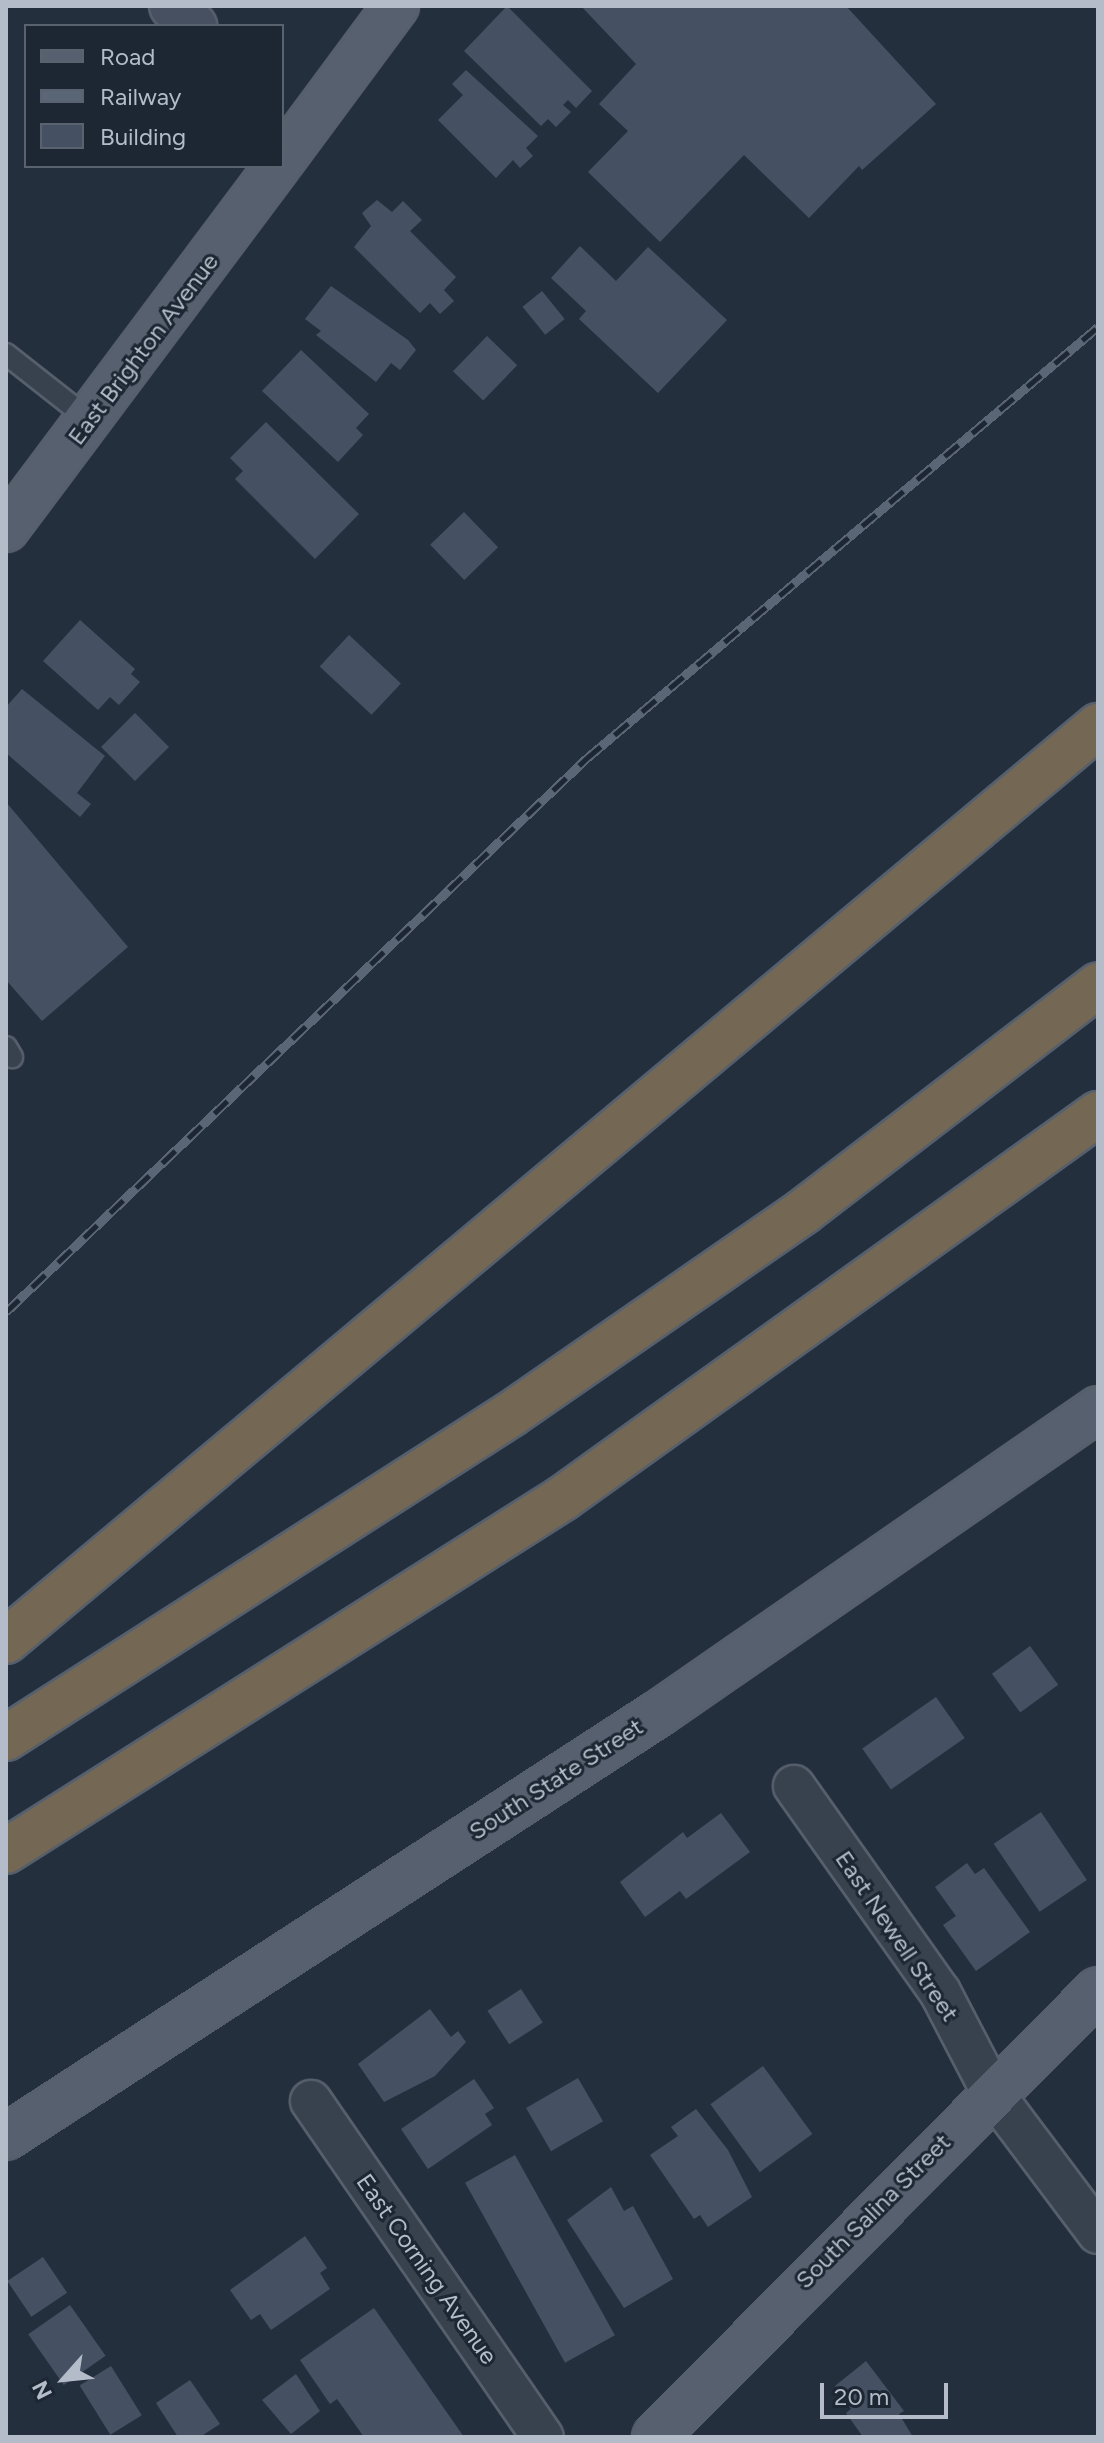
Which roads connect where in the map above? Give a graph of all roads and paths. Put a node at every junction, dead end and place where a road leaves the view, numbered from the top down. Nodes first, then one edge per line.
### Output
1 (172, 6) edge
2 (396, 6) edge
3 (192, 24) edge
4 (285, 145) edge
5 (269, 168) edge
6 (6, 354) edge
7 (90, 420) junction
8 (6, 529) edge
9 (1098, 726) edge
10 (1098, 985) edge
11 (1098, 1114) edge
12 (1098, 1409) edge
13 (6, 1641) edge
14 (6, 1738) edge
15 (794, 1786) dead end
16 (6, 1851) edge
17 (1098, 1990) edge
18 (992, 2092) junction
19 (311, 2101) dead end
20 (6, 2137) edge
21 (1098, 2233) edge
22 (543, 2437) edge
23 (655, 2437) edge

1 - 3 street
2 - 4 main road, East Brighton Avenue
5 - 7 main road, East Brighton Avenue
6 - 7 lane
7 - 8 main road, East Brighton Avenue
9 - 13 highway
10 - 14 highway
11 - 16 highway
12 - 20 main road, South State Street
15 - 18 street, East Newell Street
17 - 18 main road, South Salina Street
18 - 21 street, East Newell Street
18 - 23 main road, South Salina Street
19 - 22 street, East Corning Avenue

